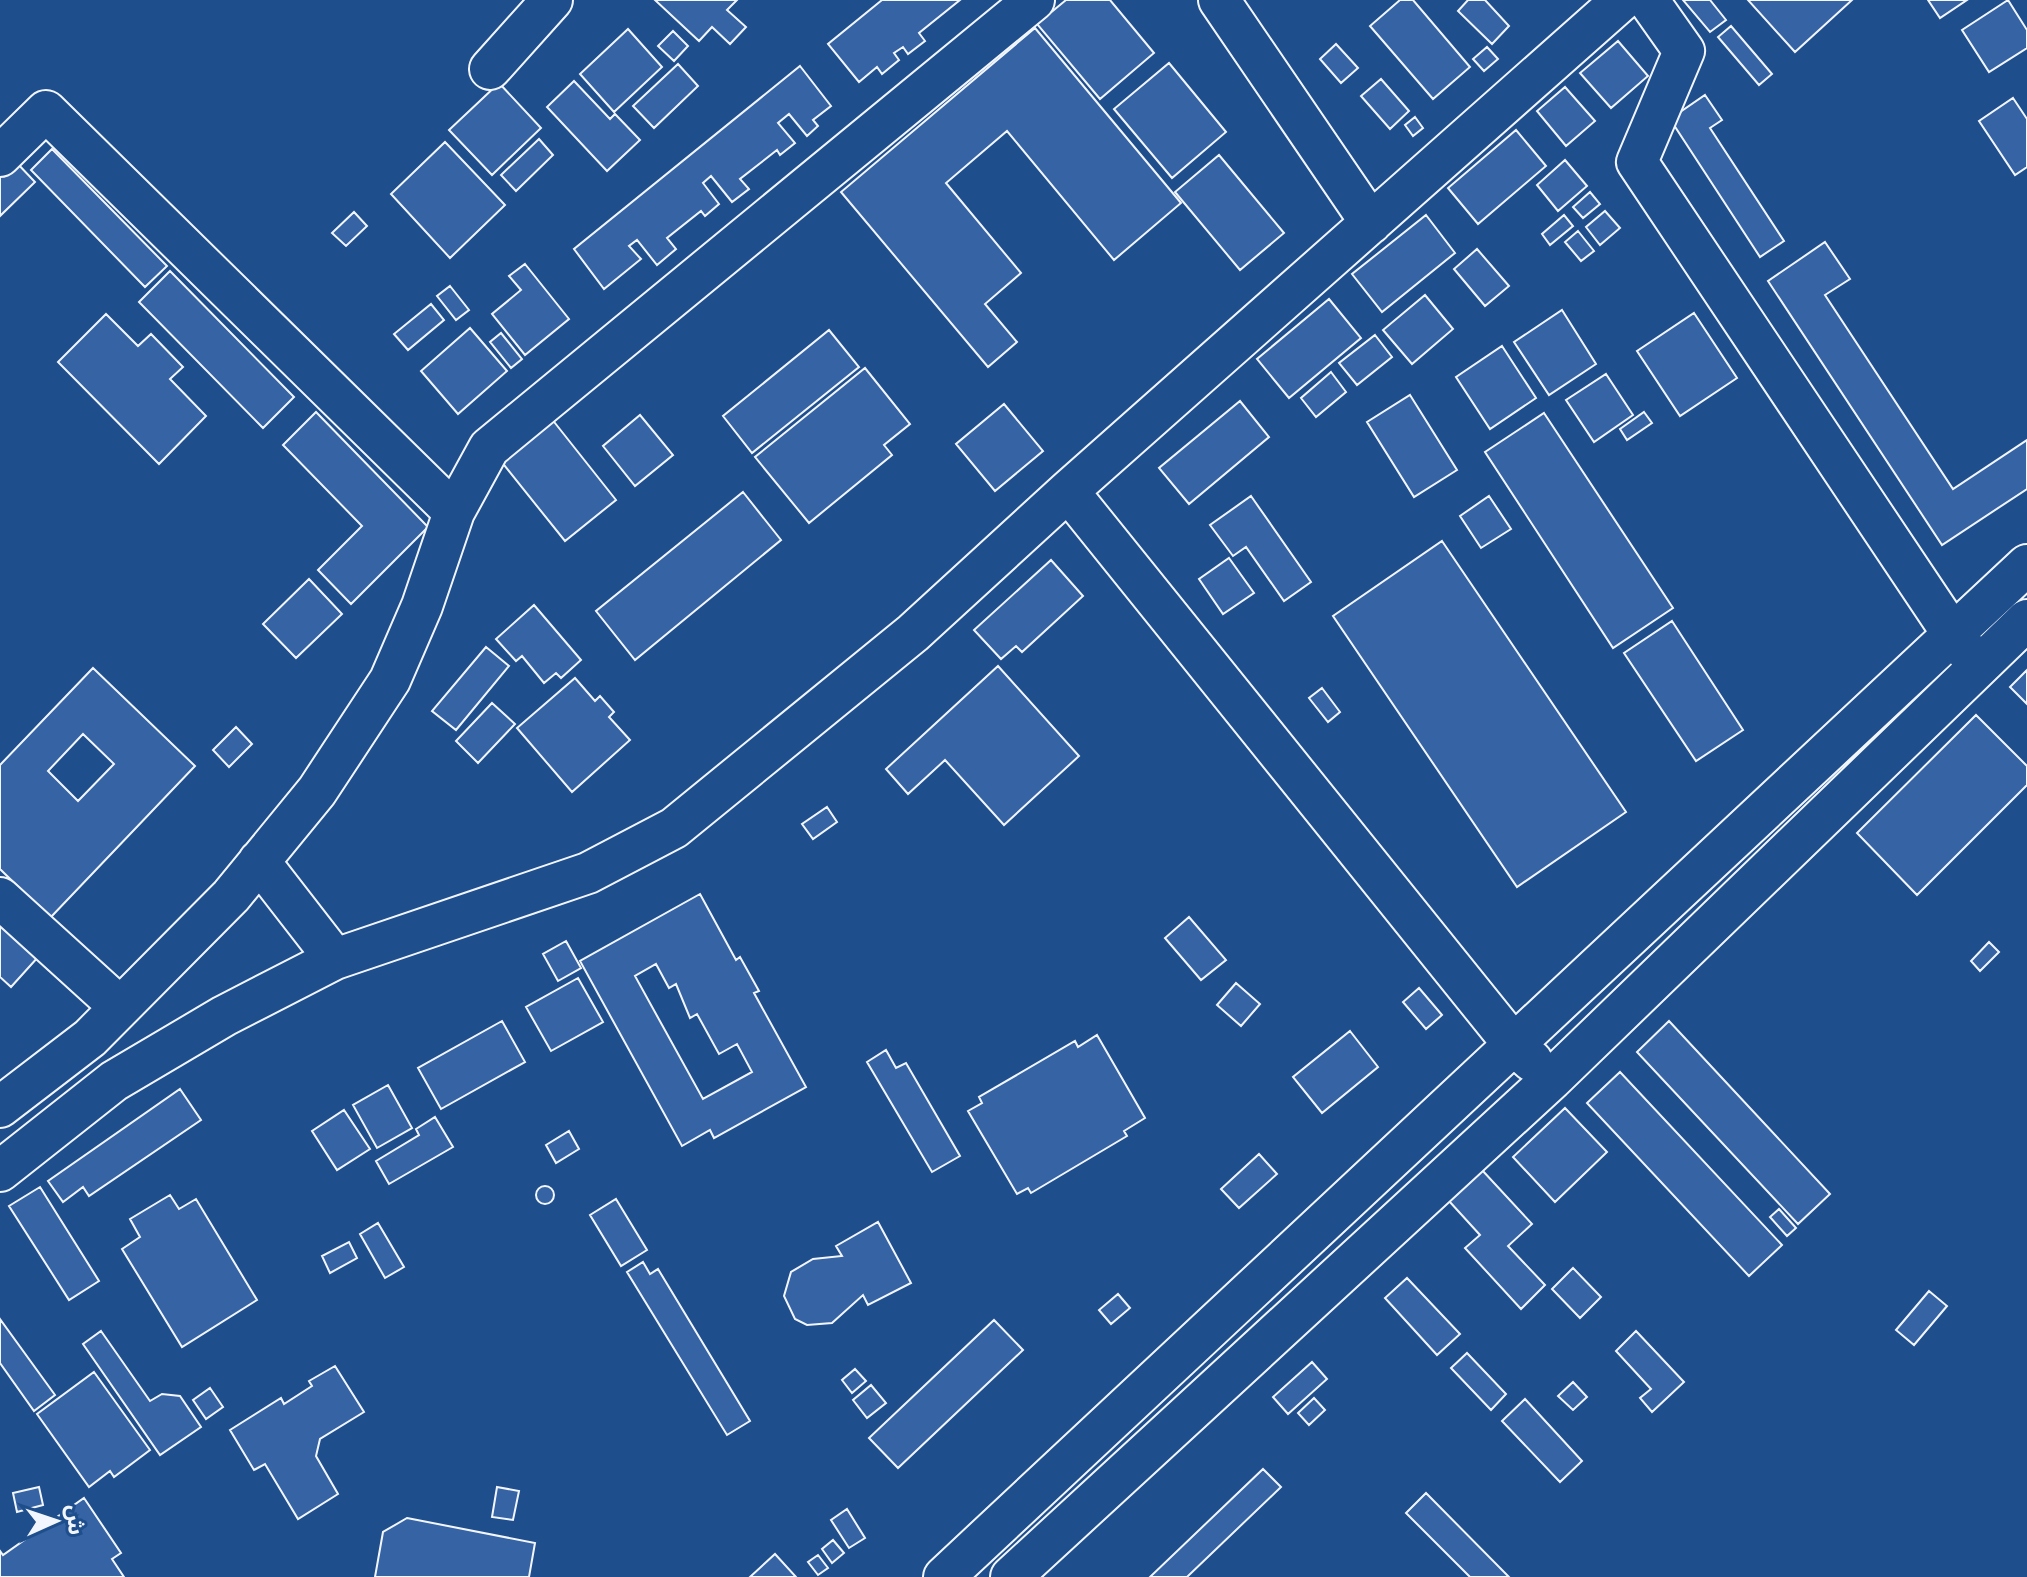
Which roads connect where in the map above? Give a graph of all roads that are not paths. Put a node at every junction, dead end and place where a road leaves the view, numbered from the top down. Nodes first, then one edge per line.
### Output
1 (552, 0) edge
2 (1034, 0) edge
3 (1219, 0) edge
4 (1622, 0) edge
5 (1648, 0) edge
6 (490, 69) dead end
7 (0, 156) edge
8 (1371, 223) junction
9 (1068, 491) junction
10 (454, 512) junction
11 (2027, 565) edge
12 (2027, 620) edge
13 (1954, 636) junction
14 (1981, 668) junction
15 (259, 861) junction
16 (0, 898) edge
17 (335, 959) junction
18 (120, 1007) junction
19 (1514, 1045) junction
20 (40, 1076) junction
21 (1552, 1079) junction
22 (0, 1107) edge
23 (73, 1114) junction
24 (0, 1171) edge
25 (944, 1577) edge
26 (1011, 1577) edge

1 - 6 street
2 - 10 street
3 - 8 street
4 - 8 street
5 - 13 street
7 - 10 street
8 - 9 street
9 - 17 street
9 - 19 street
10 - 15 street
11 - 13 street
12 - 14 street
13 - 14 street
13 - 19 street
14 - 21 street
15 - 17 street
15 - 18 street
16 - 18 street
17 - 23 street
18 - 20 street
19 - 21 street
19 - 25 street
20 - 22 street
20 - 23 street
21 - 26 street
23 - 24 street

